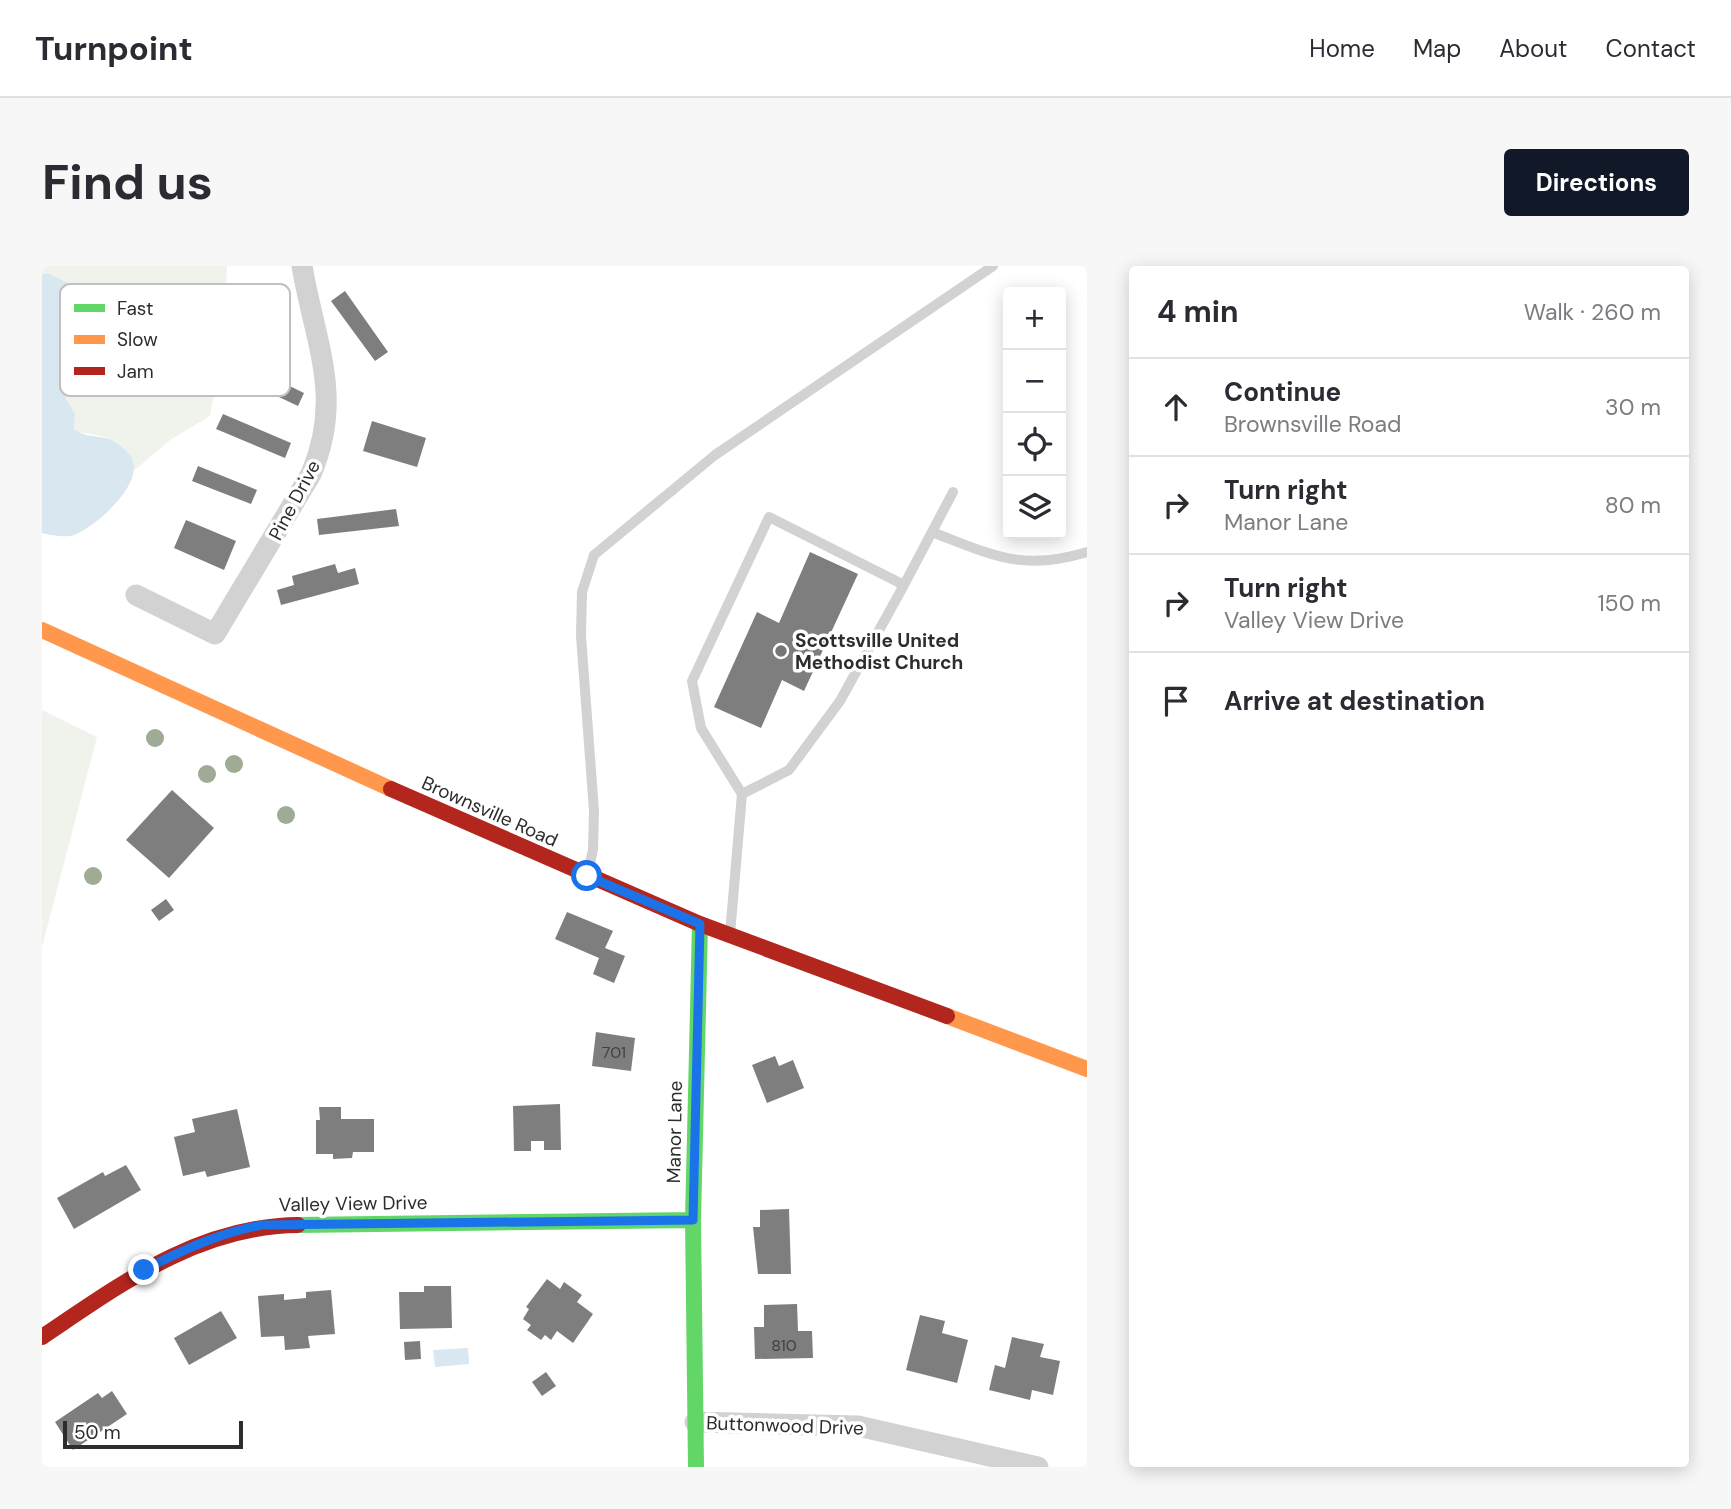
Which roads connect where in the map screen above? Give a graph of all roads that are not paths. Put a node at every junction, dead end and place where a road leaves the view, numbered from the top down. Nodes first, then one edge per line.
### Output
1 (302, 266) edge
2 (993, 266) edge
3 (953, 492) dead end
4 (932, 532) junction
5 (1087, 552) edge
6 (904, 585) junction
7 (136, 595) dead end
8 (42, 630) edge
9 (742, 794) junction
10 (587, 876) junction
11 (700, 924) junction
12 (730, 936) junction
13 (1087, 1069) edge
14 (693, 1220) junction
15 (42, 1337) edge
16 (695, 1422) junction
17 (696, 1467) edge
18 (1038, 1467) edge

1 - 7 street, Pine Drive
2 - 10 lane
3 - 4 lane
4 - 5 lane
4 - 6 lane
6 - 9 lane
6 - 9 lane
8 - 10 street, Brownsville Road
9 - 12 lane
10 - 11 street, Brownsville Road
11 - 12 street, Brownsville Road
11 - 14 street, Manor Lane
12 - 13 street, Brownsville Road
14 - 15 street, Valley View Drive
14 - 16 street, Manor Lane
16 - 17 street, Manor Lane
16 - 18 street, Buttonwood Drive

